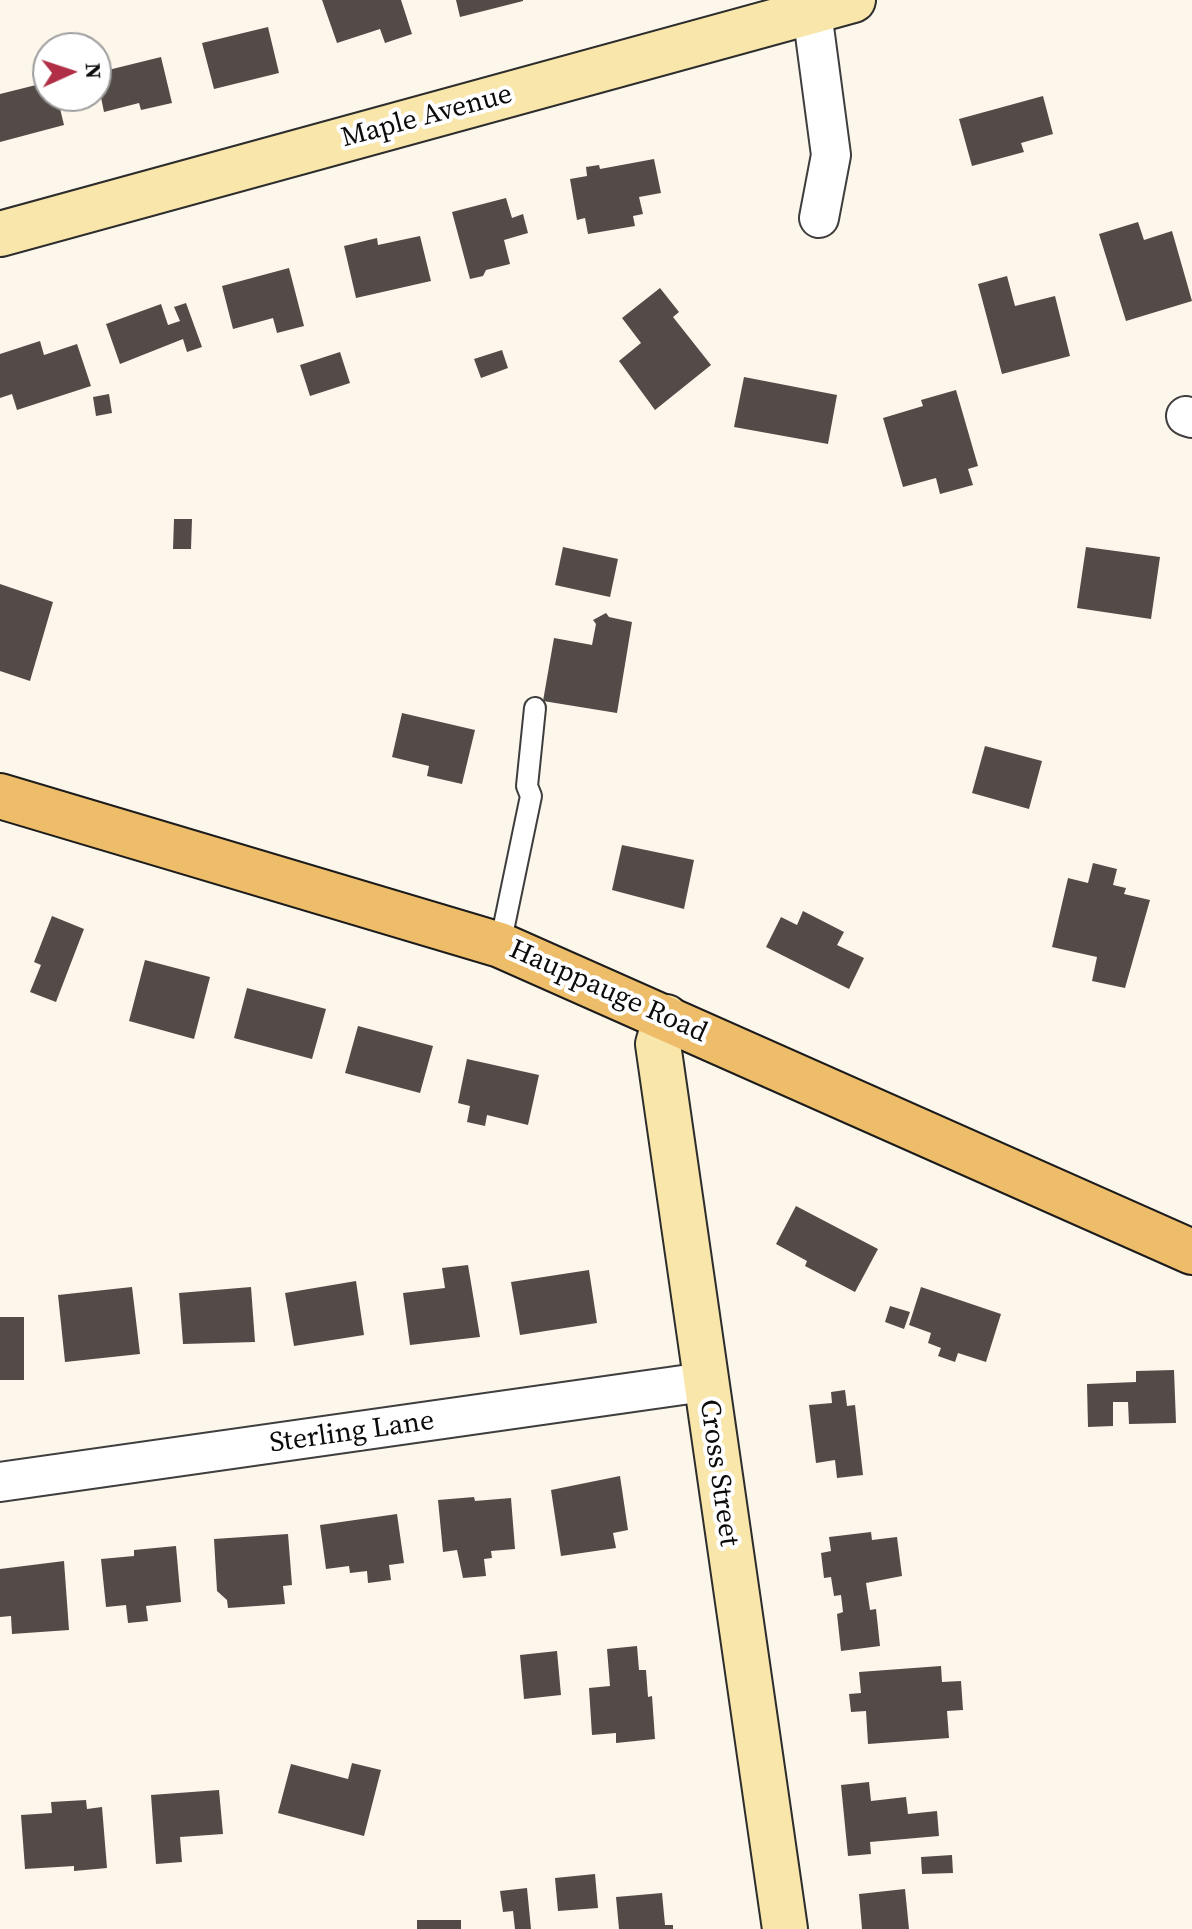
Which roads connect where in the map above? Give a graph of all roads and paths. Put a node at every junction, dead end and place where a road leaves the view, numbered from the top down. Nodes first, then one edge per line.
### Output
1 (853, 0) edge
2 (811, 6) edge
3 (819, 218) dead end
4 (0, 234) edge
5 (535, 708) dead end
6 (0, 796) edge
7 (500, 945) junction
8 (666, 1017) junction
9 (1192, 1252) edge
10 (704, 1382) junction
11 (0, 1482) edge
12 (785, 1929) edge

1 - 2 street, Maple Avenue
2 - 3 street
2 - 4 street, Maple Avenue
5 - 7 lane
6 - 7 main road, Hauppauge Road
7 - 8 main road, Hauppauge Road
8 - 9 main road, Hauppauge Road
8 - 10 street, Cross Street
10 - 11 street, Sterling Lane
10 - 12 street, Cross Street

